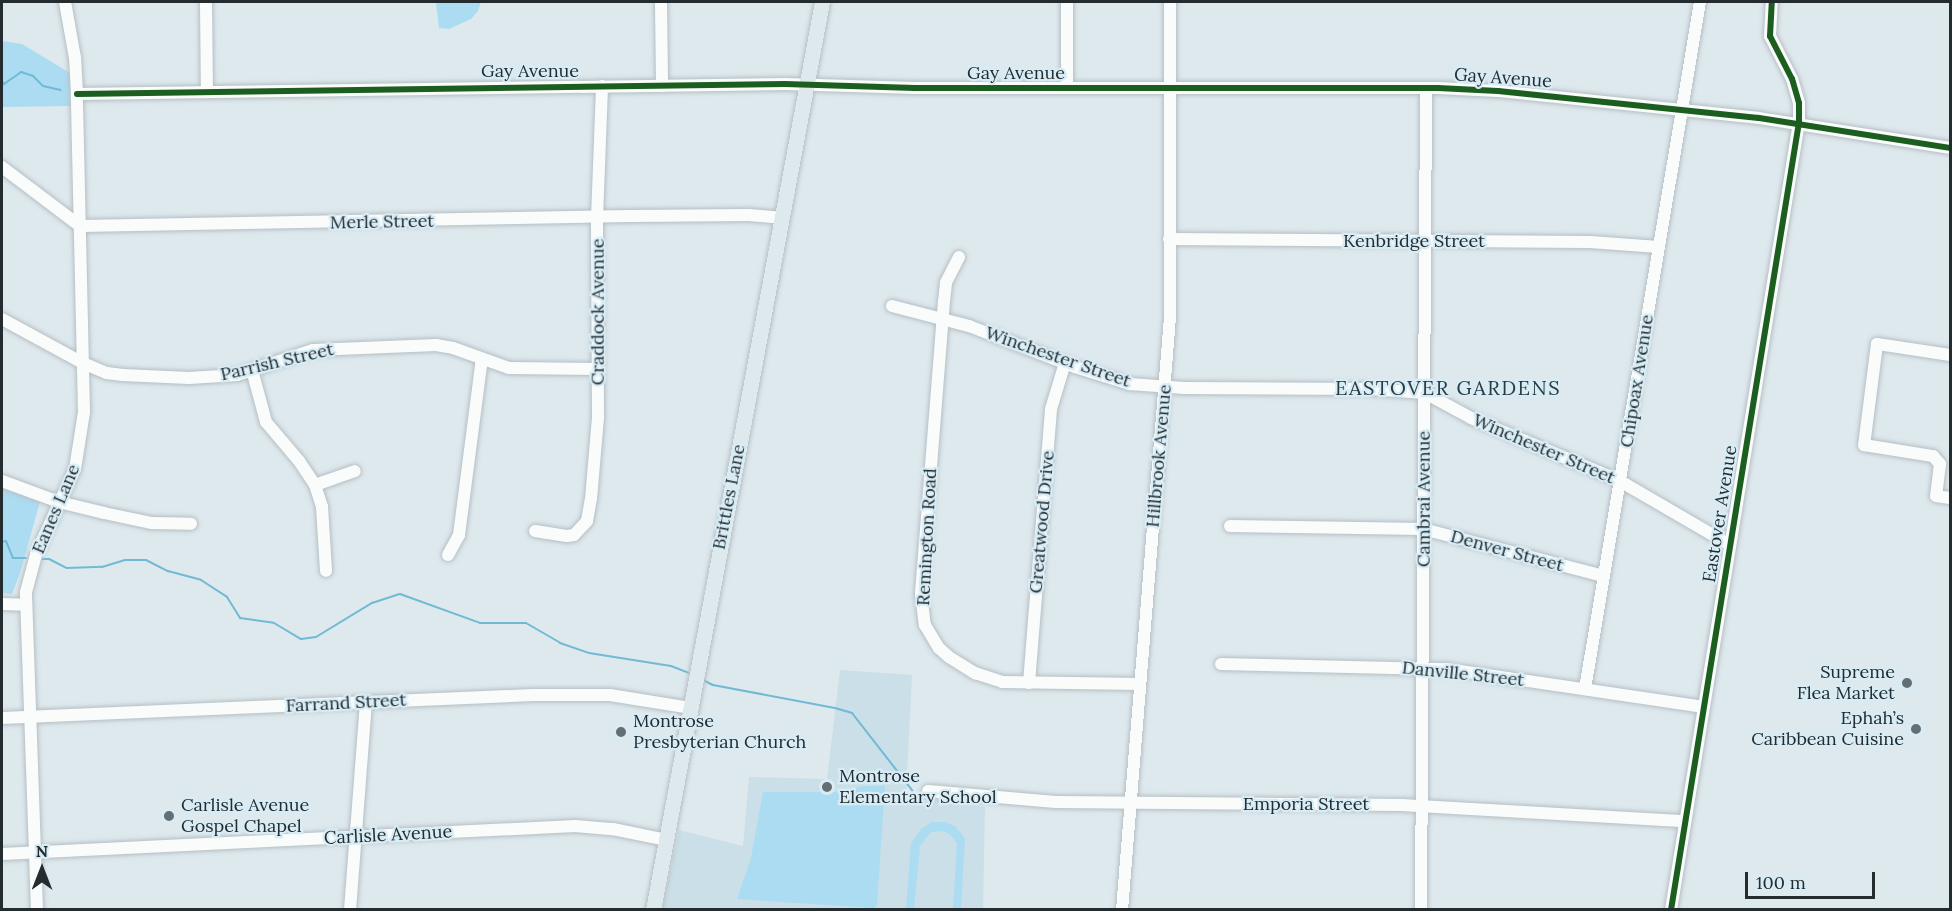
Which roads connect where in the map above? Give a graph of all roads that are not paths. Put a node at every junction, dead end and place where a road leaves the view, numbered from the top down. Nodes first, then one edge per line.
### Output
1 (65, 2) edge
2 (206, 2) edge
3 (661, 2) edge
4 (822, 2) edge
5 (1067, 2) edge
6 (1170, 2) edge
7 (1700, 2) edge
8 (1772, 2) edge
9 (806, 85) junction
10 (602, 86) junction
11 (662, 86) junction
12 (1067, 88) junction
13 (1170, 88) junction
14 (1426, 88) junction
15 (207, 91) junction
16 (77, 94) junction
17 (1683, 110) junction
18 (1799, 122) junction
19 (1950, 148) edge
20 (2, 167) edge
21 (597, 218) junction
22 (782, 218) junction
23 (80, 226) junction
24 (1169, 239) junction
25 (1425, 241) junction
26 (1659, 247) junction
27 (958, 257) dead end
28 (892, 306) dead end
29 (943, 318) junction
30 (2, 320) edge
31 (1950, 355) edge
32 (482, 359) junction
33 (83, 363) junction
34 (1065, 363) junction
35 (598, 369) junction
36 (252, 370) junction
37 (1165, 387) junction
38 (1425, 393) junction
39 (355, 471) dead end
40 (2, 481) edge
41 (1620, 481) junction
42 (315, 485) junction
43 (1950, 498) edge
44 (59, 502) junction
45 (191, 524) dead end
46 (1230, 526) dead end
47 (1423, 529) junction
48 (535, 531) dead end
49 (1730, 545) junction
50 (448, 555) dead end
51 (326, 571) dead end
52 (1604, 576) junction
53 (2, 604) edge
54 (25, 605) junction
55 (1221, 664) dead end
56 (1423, 667) junction
57 (1029, 683) junction
58 (1140, 684) junction
59 (1586, 689) junction
60 (366, 703) junction
61 (1703, 707) junction
62 (690, 708) junction
63 (30, 716) junction
64 (2, 718) edge
65 (928, 791) dead end
66 (1131, 803) junction
67 (1422, 806) junction
68 (1684, 821) junction
69 (356, 837) junction
70 (666, 840) junction
71 (35, 853) junction
72 (2, 854) edge
73 (37, 909) edge
74 (350, 909) edge
75 (652, 909) edge
76 (1122, 909) edge
77 (1421, 909) edge
78 (1671, 909) edge

1 - 16 street, Eanes Lane
2 - 15 street
3 - 11 street
4 - 9 main road, Brittles Lane
5 - 12 street
6 - 13 street, Hillbrook Avenue
7 - 17 street, Chipoax Avenue
8 - 18 street, Eastover Avenue
9 - 11 street, Gay Avenue
9 - 12 street, Gay Avenue
9 - 22 main road, Brittles Lane
10 - 11 street, Gay Avenue
10 - 15 street, Gay Avenue
10 - 21 street, Craddock Avenue
12 - 13 street, Gay Avenue
13 - 14 street, Gay Avenue
13 - 24 street, Hillbrook Avenue
14 - 17 street, Gay Avenue
14 - 25 street, Cambrai Avenue
15 - 16 street, Gay Avenue
16 - 23 street, Eanes Lane
17 - 18 street, Gay Avenue
17 - 26 street, Chipoax Avenue
18 - 19 street, Gay Avenue
18 - 49 street, Eastover Avenue
20 - 23 street
21 - 22 street, Merle Street
21 - 23 street, Merle Street
21 - 35 street, Craddock Avenue
22 - 62 main road, Brittles Lane
23 - 33 street, Eanes Lane
24 - 25 street, Kenbridge Street
24 - 37 street, Hillbrook Avenue
25 - 26 street, Kenbridge Street
25 - 38 street, Cambrai Avenue
26 - 41 street, Chipoax Avenue
27 - 29 street, Remington Road
28 - 29 street, Winchester Street
29 - 34 street, Winchester Street
29 - 57 street, Remington Road
30 - 33 street, Parrish Street
31 - 43 street
32 - 35 street, Parrish Street
32 - 36 street, Parrish Street
32 - 50 street
33 - 36 street, Parrish Street
33 - 44 street, Eanes Lane
34 - 37 street, Winchester Street
34 - 57 street, Greatwood Drive
35 - 48 street, Craddock Avenue
36 - 42 street
37 - 38 street, Winchester Street
37 - 58 street, Hillbrook Avenue
38 - 41 street, Winchester Street
38 - 47 street, Cambrai Avenue
39 - 42 street
40 - 44 street
41 - 49 street, Winchester Street
41 - 52 street, Chipoax Avenue
42 - 51 street
44 - 45 street
44 - 54 street, Eanes Lane
46 - 47 street, Denver Street
47 - 52 street, Denver Street
47 - 56 street, Cambrai Avenue
49 - 61 street, Eastover Avenue
52 - 59 street, Chipoax Avenue
53 - 54 street
54 - 63 street, Eanes Lane
55 - 56 street, Danville Street
56 - 59 street, Danville Street
56 - 67 street, Cambrai Avenue
57 - 58 street, Remington Road
58 - 66 street, Hillbrook Avenue
59 - 61 street, Danville Street
60 - 62 street, Farrand Street
60 - 63 street, Farrand Street
60 - 69 street
61 - 68 street, Eastover Avenue
62 - 70 main road, Brittles Lane
63 - 64 street, Farrand Street
63 - 71 street, Eanes Lane
65 - 66 street, Emporia Street
66 - 67 street, Emporia Street
66 - 76 street, Hillbrook Avenue
67 - 68 street, Emporia Street
67 - 77 street, Cambrai Avenue
68 - 78 street, Eastover Avenue
69 - 70 street, Carlisle Avenue
69 - 71 street, Carlisle Avenue
69 - 74 street
70 - 75 main road, Brittles Lane
71 - 72 street, Carlisle Avenue
71 - 73 street, Eanes Lane

